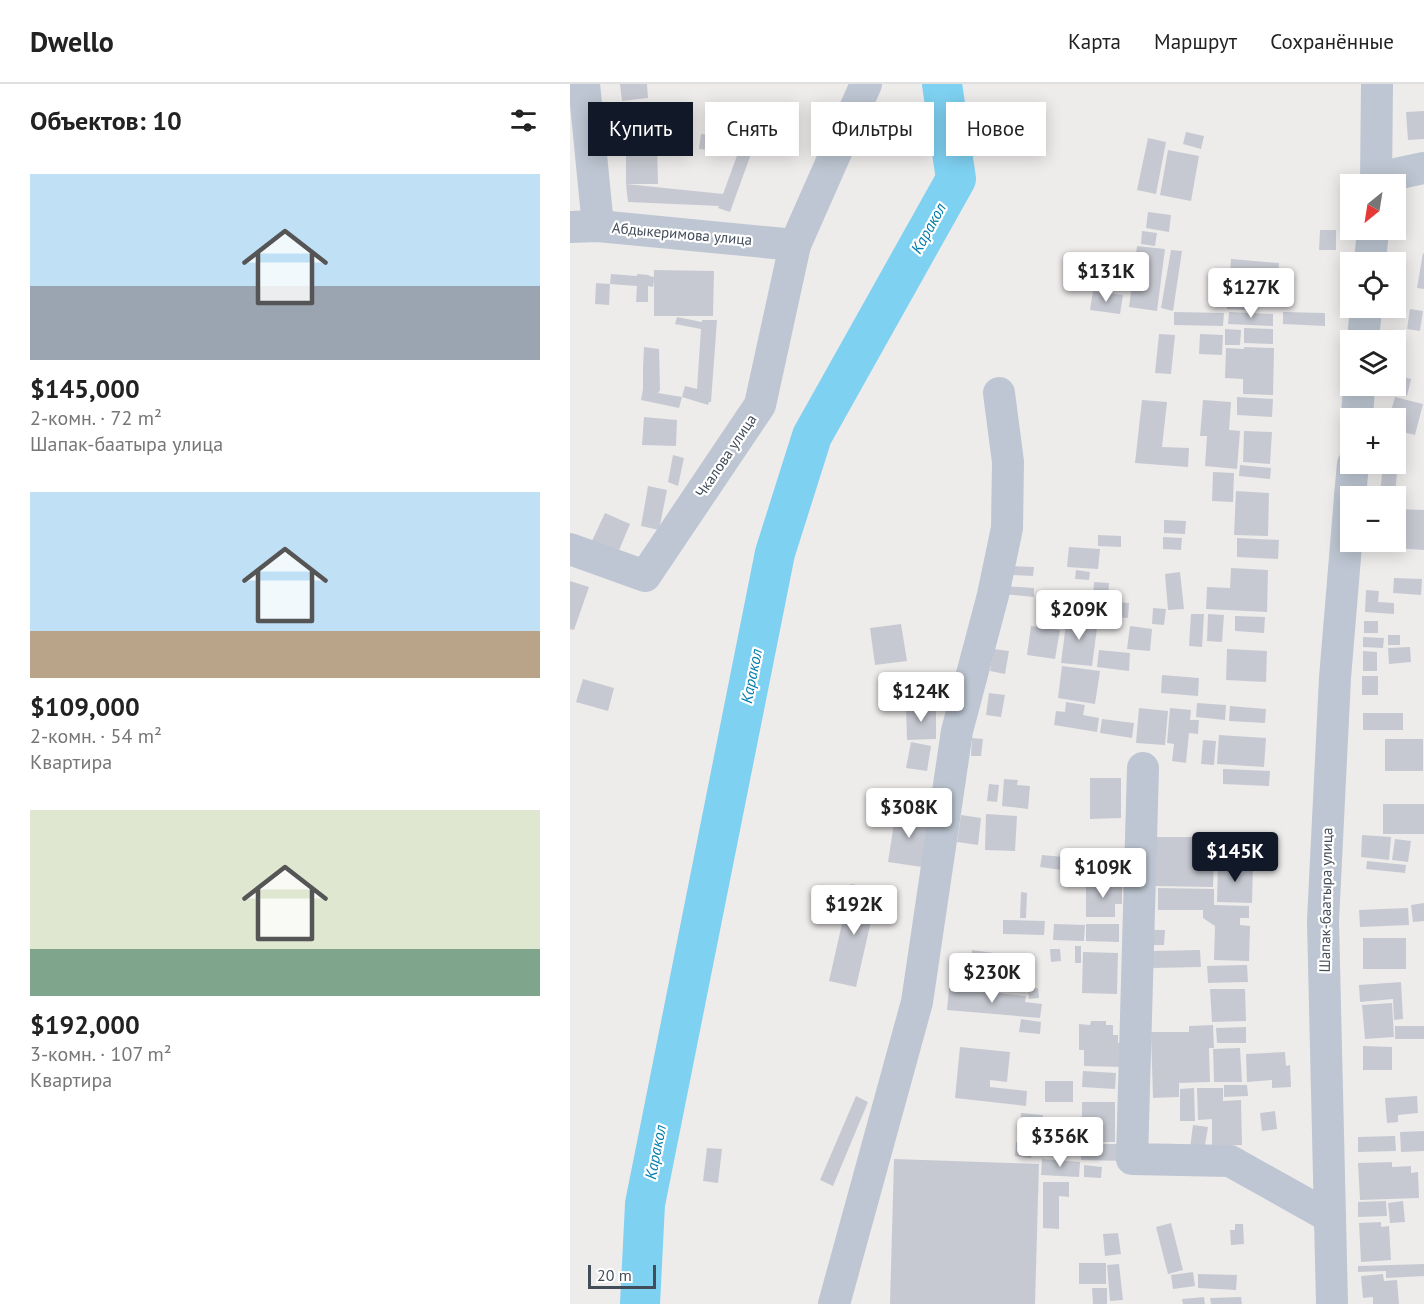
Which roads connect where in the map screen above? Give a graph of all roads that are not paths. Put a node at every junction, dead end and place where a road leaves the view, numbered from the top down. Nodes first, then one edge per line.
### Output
1 (584, 84) edge
2 (866, 84) edge
3 (1377, 84) edge
4 (1424, 168) edge
5 (1377, 174) edge
6 (1404, 174) edge
7 (584, 227) edge
8 (795, 245) junction
9 (999, 393) dead end
10 (570, 549) edge
11 (1345, 552) edge
12 (1143, 768) dead end
13 (1330, 1217) junction
14 (834, 1304) edge
15 (1332, 1304) edge

1 - 7 street
2 - 8 street
3 - 5 street
4 - 6 street
7 - 8 street, Абдыкеримова улица
8 - 10 street, Чкалова улица
9 - 14 street
11 - 13 street, Шапак-баатыра улица
12 - 13 street
13 - 15 street, Шапак-баатыра улица

